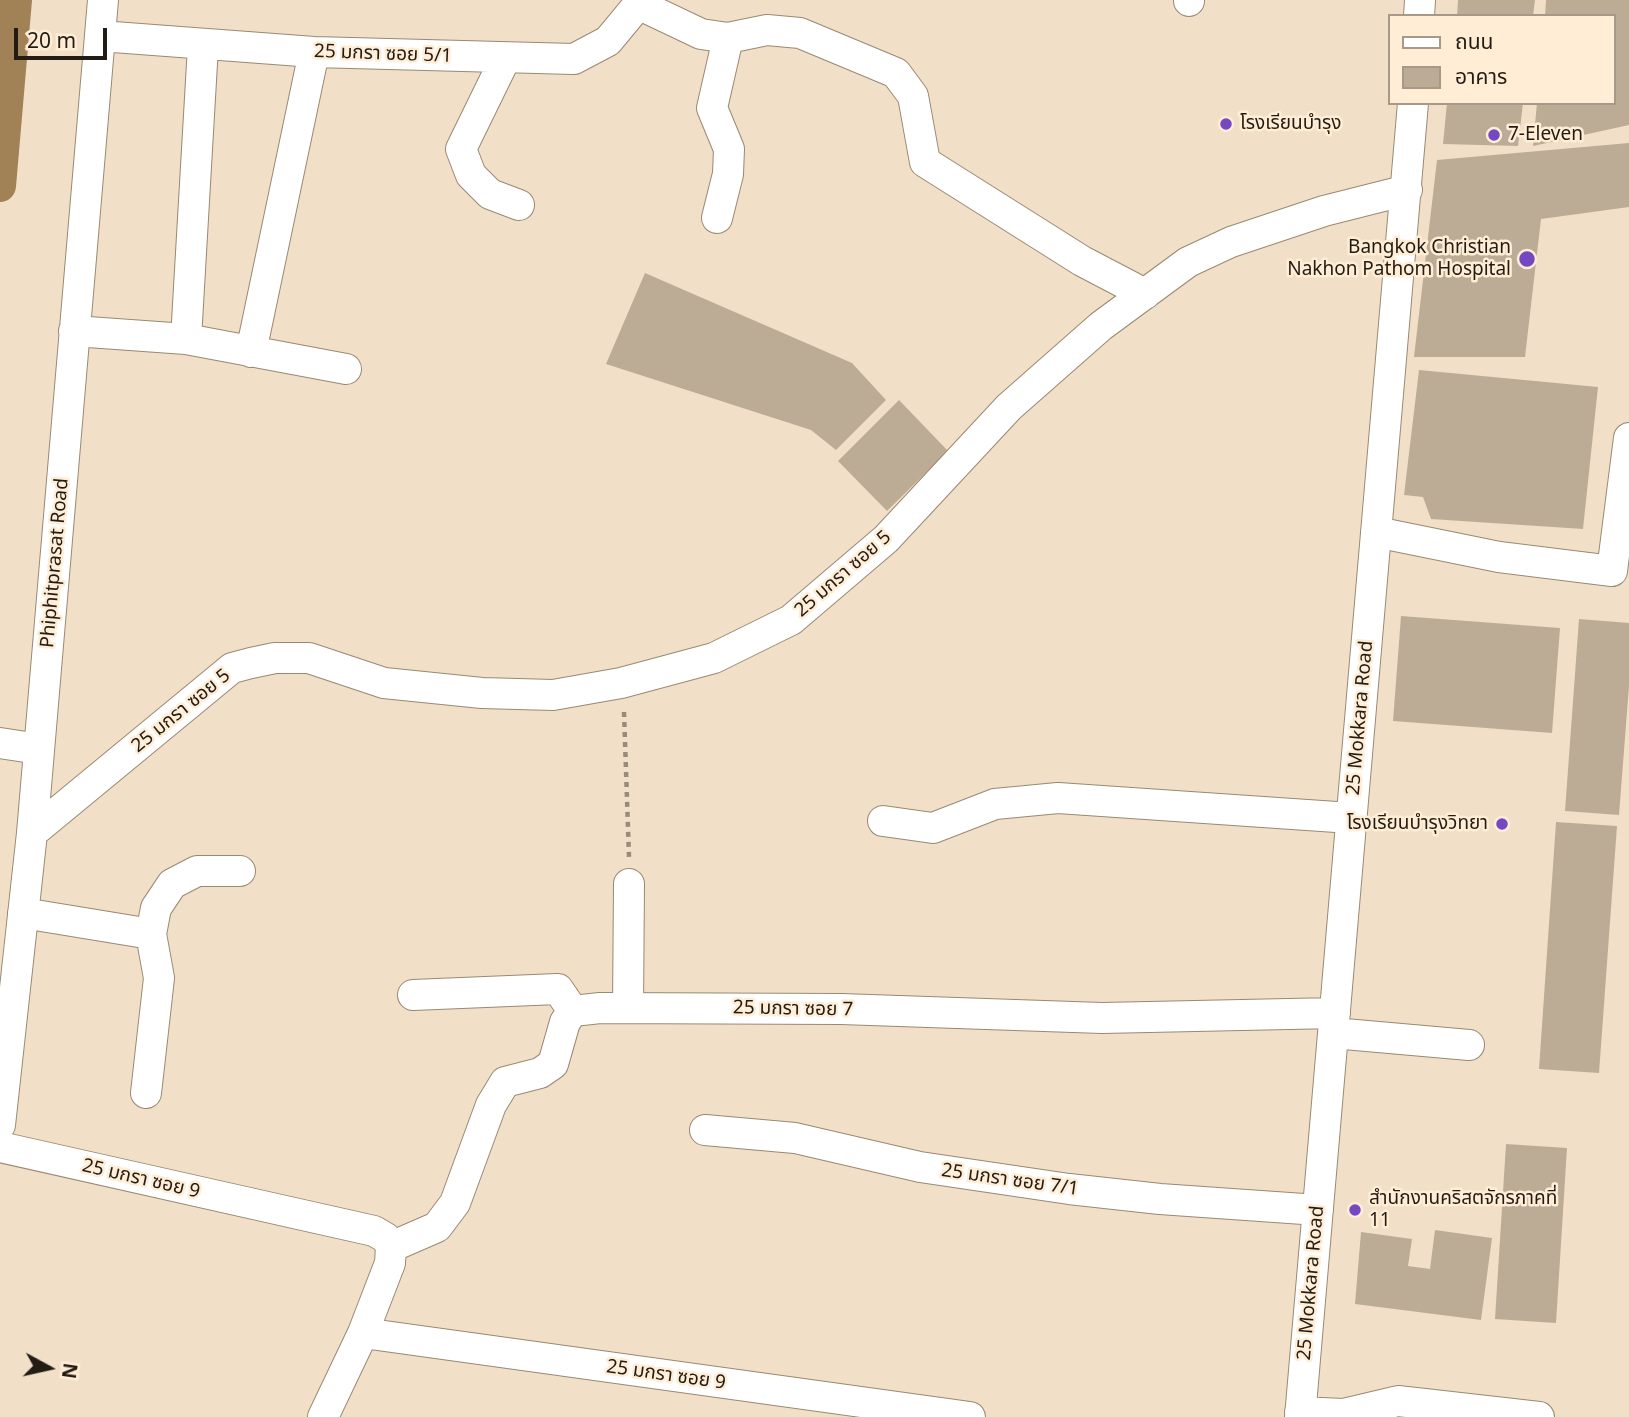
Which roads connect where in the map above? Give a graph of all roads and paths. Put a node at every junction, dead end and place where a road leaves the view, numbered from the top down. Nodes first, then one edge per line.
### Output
1 (99, 1) edge
2 (641, 2) edge
3 (100, 36) junction
4 (728, 38) junction
5 (203, 46) junction
6 (314, 52) junction
7 (505, 59) junction
8 (1413, 105) edge
9 (1407, 190) junction
10 (519, 205) dead end
11 (717, 218) dead end
12 (1145, 294) junction
13 (74, 331) junction
14 (186, 339) junction
15 (251, 352) junction
16 (346, 369) dead end
17 (1629, 438) edge
18 (1376, 532) junction
19 (1621, 572) edge
20 (621, 683) junction
21 (17, 746) edge
22 (1351, 818) junction
23 (883, 821) dead end
24 (32, 833) junction
25 (240, 872) dead end
26 (629, 884) joint
27 (23, 914) junction
28 (151, 934) junction
29 (413, 995) dead end
30 (628, 1008) junction
31 (573, 1012) junction
32 (1334, 1023) junction
33 (1469, 1045) dead end
34 (146, 1093) dead end
35 (0, 1125) edge
36 (705, 1130) dead end
37 (0, 1147) edge
38 (1318, 1210) junction
39 (391, 1247) junction
40 (363, 1333) junction
41 (1300, 1414) edge
42 (323, 1417) edge
43 (970, 1417) edge
44 (1539, 1417) edge

1 - 3 street, Phiphitprasat Road
2 - 4 street
2 - 7 street, 25 มกรา ซอย 5/1
3 - 5 street, 25 มกรา ซอย 5/1
3 - 13 street, Phiphitprasat Road
4 - 11 street
4 - 12 street
5 - 6 street, 25 มกรา ซอย 5/1
5 - 14 street
6 - 7 street, 25 มกรา ซอย 5/1
6 - 15 street
7 - 10 street
8 - 9 street, 25 Mokkara Road
9 - 12 street, 25 มกรา ซอย 5
9 - 18 street, 25 Mokkara Road
12 - 20 street, 25 มกรา ซอย 5
13 - 14 street
13 - 21 street, Phiphitprasat Road
14 - 15 street
15 - 16 street
17 - 19 street
18 - 19 street
18 - 22 street, 25 Mokkara Road
20 - 24 street, 25 มกรา ซอย 5
20 - 26 path
21 - 24 street, Phiphitprasat Road
22 - 23 street
22 - 32 street, 25 Mokkara Road
24 - 27 street, Phiphitprasat Road
25 - 28 street
26 - 30 street
27 - 28 street
27 - 35 street, Phiphitprasat Road
28 - 34 street
29 - 31 street
30 - 31 street, 25 มกรา ซอย 7
30 - 32 street, 25 มกรา ซอย 7
31 - 39 street
32 - 33 street, 25 มกรา ซอย 7
32 - 38 street, 25 Mokkara Road
36 - 38 street, 25 มกรา ซอย 7/1
37 - 39 street, 25 มกรา ซอย 9
38 - 41 street, 25 Mokkara Road
39 - 40 street
40 - 42 street
40 - 43 street, 25 มกรา ซอย 9
41 - 44 street

